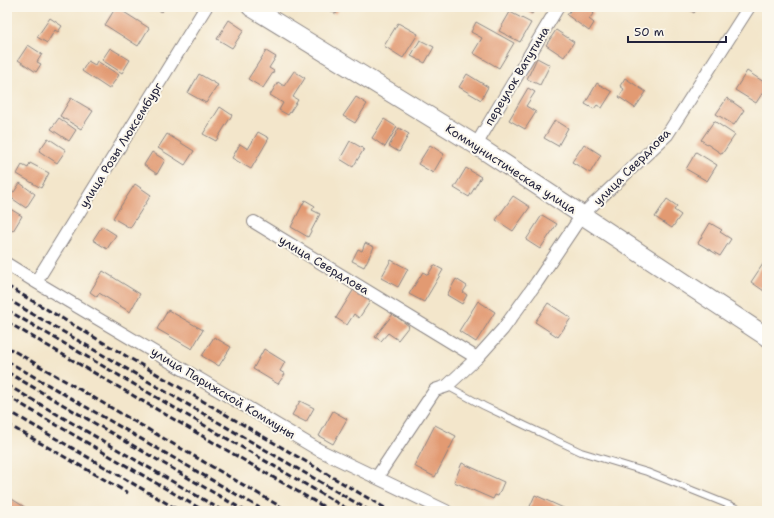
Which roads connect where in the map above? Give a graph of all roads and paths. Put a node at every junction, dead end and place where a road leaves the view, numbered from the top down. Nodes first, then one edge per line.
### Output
1 (206, 7) edge
2 (251, 7) edge
3 (558, 7) edge
4 (749, 7) edge
5 (476, 145) junction
6 (582, 215) junction
7 (254, 222) dead end
8 (7, 264) edge
9 (36, 282) junction
10 (767, 336) edge
11 (477, 358) junction
12 (447, 386) junction
13 (377, 477) junction
14 (446, 511) edge
15 (744, 511) edge

1 - 9 street, улица Розы Люксембург
2 - 5 street, Коммунистическая улица
3 - 5 street, переулок Ватутина
4 - 6 street, улица Свердлова
5 - 6 street, Коммунистическая улица
6 - 10 street, Коммунистическая улица
6 - 11 street, улица Свердлова
7 - 11 street, улица Свердлова
8 - 9 street, улица Парижской Коммуны
9 - 13 street, улица Парижской Коммуны
11 - 12 street, улица Свердлова
12 - 13 street, улица Свердлова
12 - 15 lane
13 - 14 street, улица Парижской Коммуны

